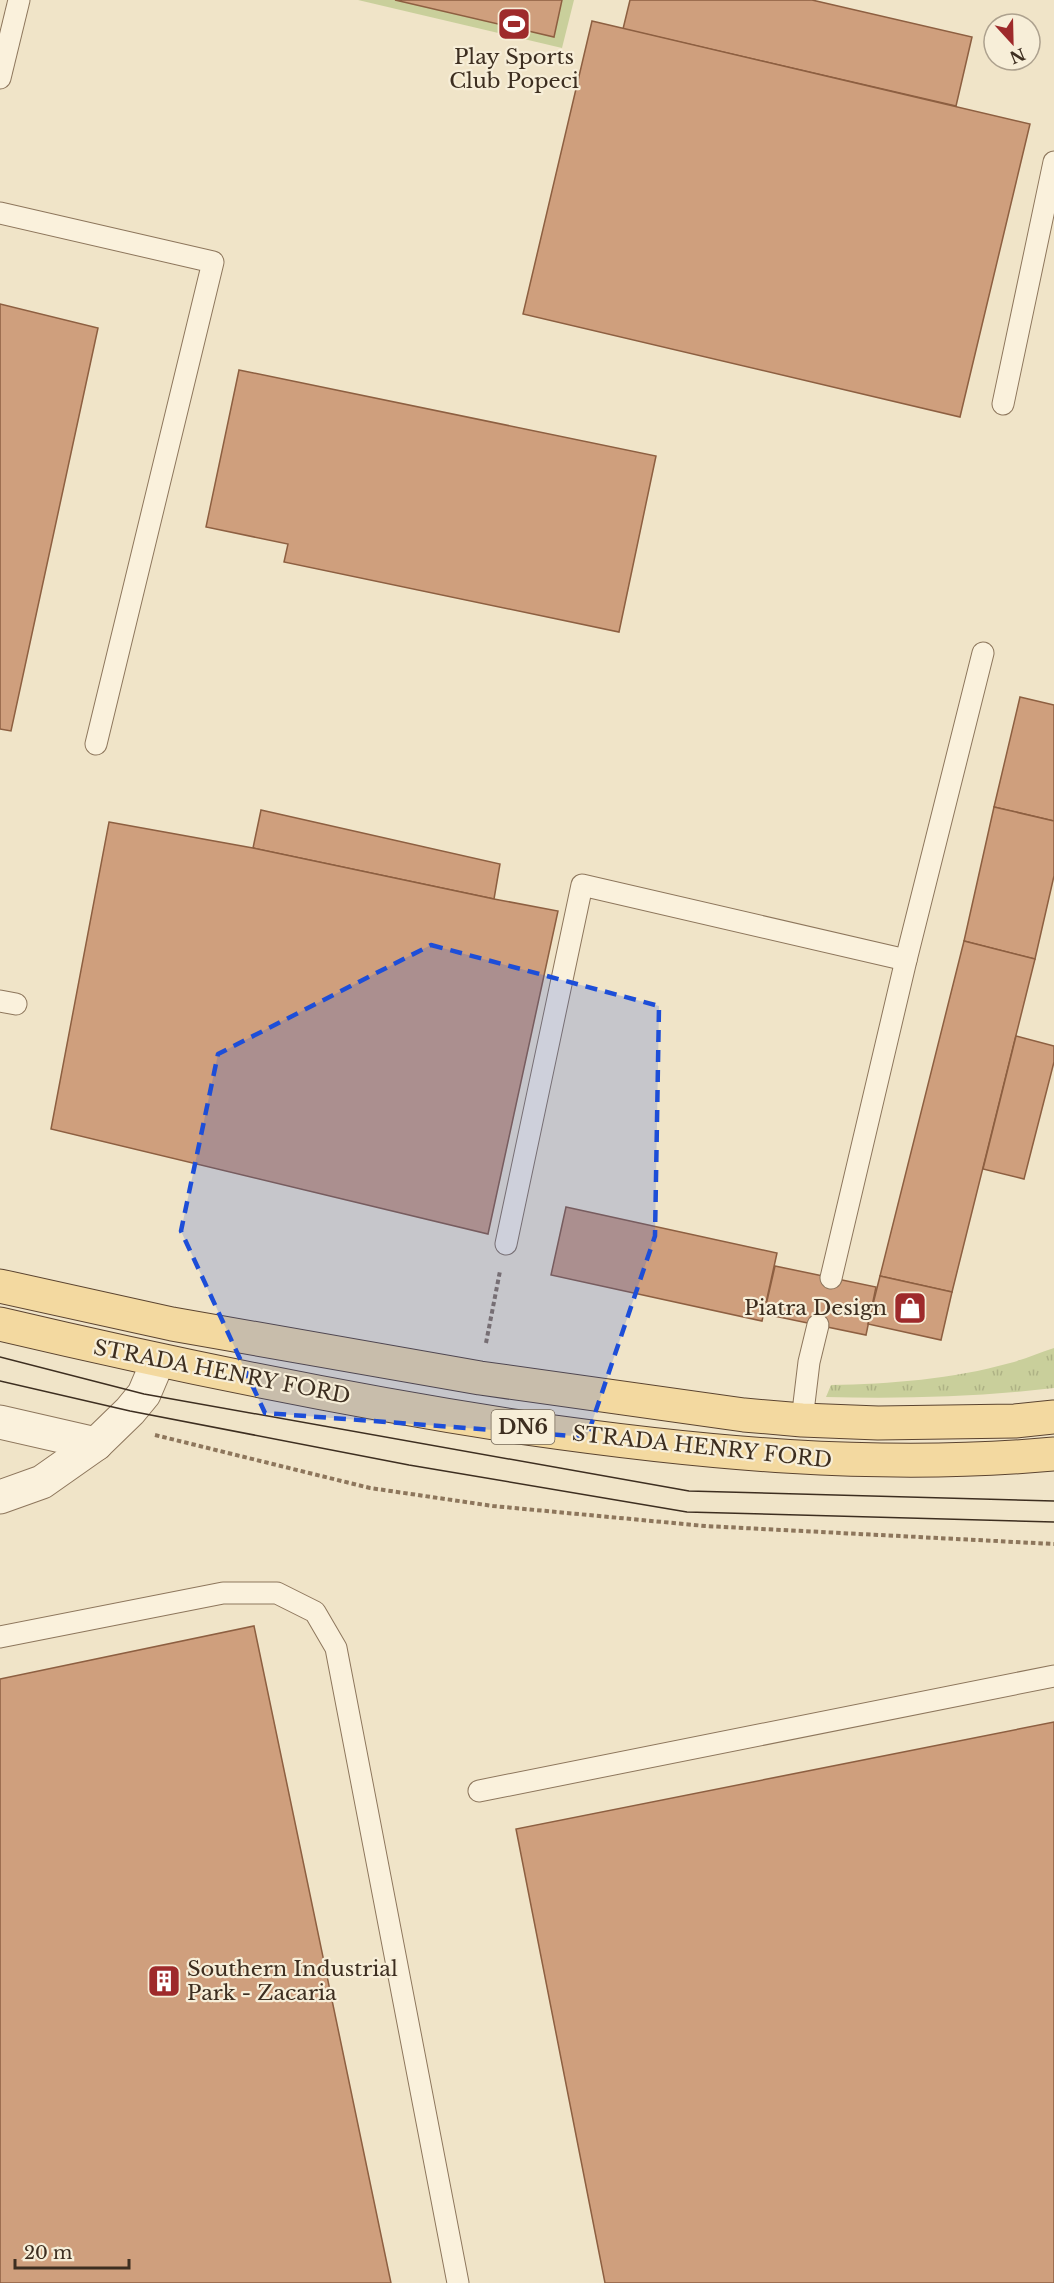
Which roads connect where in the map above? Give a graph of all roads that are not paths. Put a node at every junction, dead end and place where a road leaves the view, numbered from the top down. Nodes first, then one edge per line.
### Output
1 (19, 0) edge
2 (0, 78) edge
3 (1054, 162) edge
4 (0, 213) edge
5 (1003, 404) dead end
6 (983, 653) dead end
7 (96, 744) dead end
8 (906, 960) junction
9 (506, 1244) road end
10 (831, 1278) dead end
11 (0, 1286) edge
12 (0, 1324) edge
13 (818, 1325) dead end
14 (158, 1361) junction
15 (1054, 1417) edge
16 (802, 1420) junction
17 (0, 1422) edge
18 (106, 1435) junction
19 (1054, 1455) edge
20 (0, 1497) edge
21 (0, 1637) edge
22 (1054, 1676) edge
23 (479, 1791) dead end
24 (458, 2283) edge

1 - 2 lane
3 - 5 lane
4 - 7 lane
6 - 8 lane
8 - 9 lane
8 - 10 lane
11 - 16 main road, STRADA HENRY FORD / DN6
12 - 14 main road, STRADA HENRY FORD / DN6
13 - 16 lane
14 - 18 street
14 - 19 main road, STRADA HENRY FORD / DN6
15 - 16 main road, STRADA HENRY FORD / DN6
17 - 18 street
18 - 20 street
21 - 24 lane
22 - 23 lane

